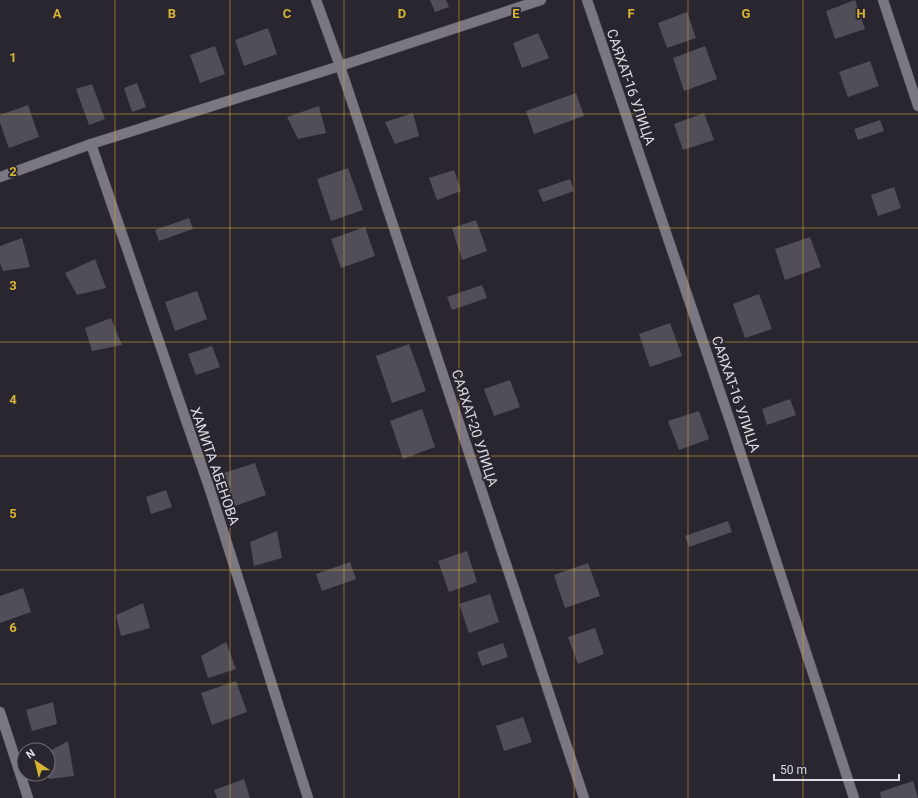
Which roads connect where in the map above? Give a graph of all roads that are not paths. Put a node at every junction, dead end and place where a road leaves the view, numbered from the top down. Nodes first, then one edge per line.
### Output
1 (316, 0) edge
2 (541, 0) edge
3 (587, 0) edge
4 (883, 0) edge
5 (340, 66) junction
6 (918, 106) edge
7 (91, 144) junction
8 (0, 177) edge
9 (0, 712) edge
10 (28, 798) edge
11 (308, 798) edge
12 (584, 798) edge
13 (854, 798) edge

1 - 5 street, САЯХАТ-20 УЛИЦА
2 - 5 street
3 - 13 street, САЯХАТ-16 УЛИЦА
4 - 6 street
5 - 7 street
5 - 12 street, САЯХАТ-20 УЛИЦА
7 - 8 street
7 - 11 street, ХАМИТА АБЕНОВА
9 - 10 street

